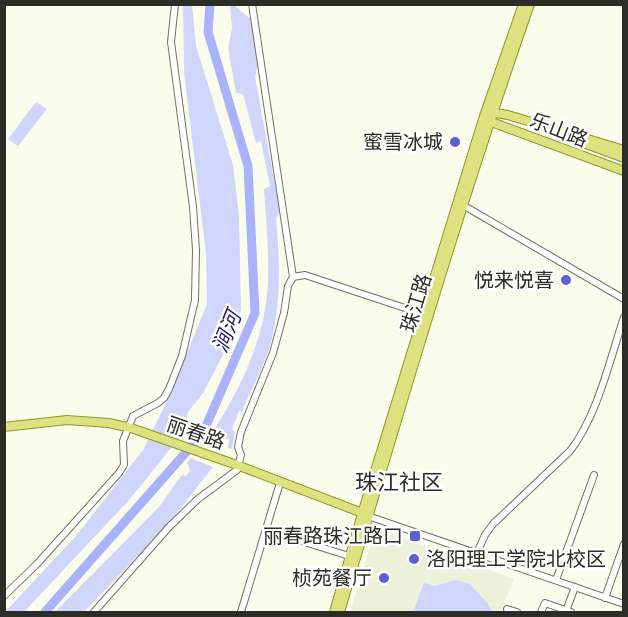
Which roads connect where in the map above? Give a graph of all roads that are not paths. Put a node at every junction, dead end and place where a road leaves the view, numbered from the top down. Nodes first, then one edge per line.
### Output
1 (175, 4) edge
2 (252, 4) edge
3 (523, 4) edge
4 (530, 4) edge
5 (508, 115) junction
6 (488, 116) junction
7 (501, 125) junction
8 (586, 148) junction
9 (624, 150) edge
10 (624, 158) edge
11 (624, 165) edge
12 (624, 171) edge
13 (461, 204) junction
14 (293, 277) junction
15 (624, 299) edge
16 (423, 314) junction
17 (624, 316) edge
18 (4, 427) edge
19 (129, 430) junction
20 (4, 431) edge
21 (237, 468) junction
22 (594, 475) dead end
23 (279, 486) junction
24 (364, 515) junction
25 (266, 530) junction
26 (624, 544) edge
27 (477, 553) junction
28 (349, 556) junction
29 (556, 580) junction
30 (575, 587) junction
31 (4, 597) edge
32 (605, 598) junction
33 (624, 604) edge
34 (507, 609) dead end
35 (94, 612) edge
36 (241, 612) edge
37 (334, 612) edge
38 (340, 612) edge
39 (517, 612) edge
40 (541, 612) edge
41 (569, 612) edge

1 - 19 street
2 - 14 street
3 - 6 main road, 珠江路
4 - 6 main road, 珠江路
5 - 6 main road, 乐山路
5 - 8 main road
5 - 9 main road, 乐山路
6 - 7 main road, 乐山路
6 - 13 main road, 珠江路
7 - 8 main road
7 - 12 main road, 乐山路
8 - 10 main road
8 - 11 main road
13 - 15 street
13 - 16 main road, 珠江路
13 - 24 main road, 珠江路
14 - 16 street
14 - 21 street
16 - 24 main road, 珠江路
17 - 27 street
18 - 19 main road, 丽春路
19 - 20 main road, 丽春路
19 - 21 main road, 丽春路
19 - 31 street
21 - 23 main road, 丽春路
21 - 24 main road, 丽春路
21 - 35 street
22 - 29 street
23 - 24 main road, 丽春路
23 - 25 street
24 - 27 street, 丽春路
24 - 28 main road, 珠江路
24 - 38 main road, 珠江路
25 - 28 street
25 - 36 street
26 - 32 street
27 - 29 street, 丽春路
28 - 37 main road, 珠江路
29 - 30 street, 丽春路
30 - 32 street, 丽春路
30 - 41 street
32 - 33 street, 丽春路
34 - 39 street
40 - 41 street

